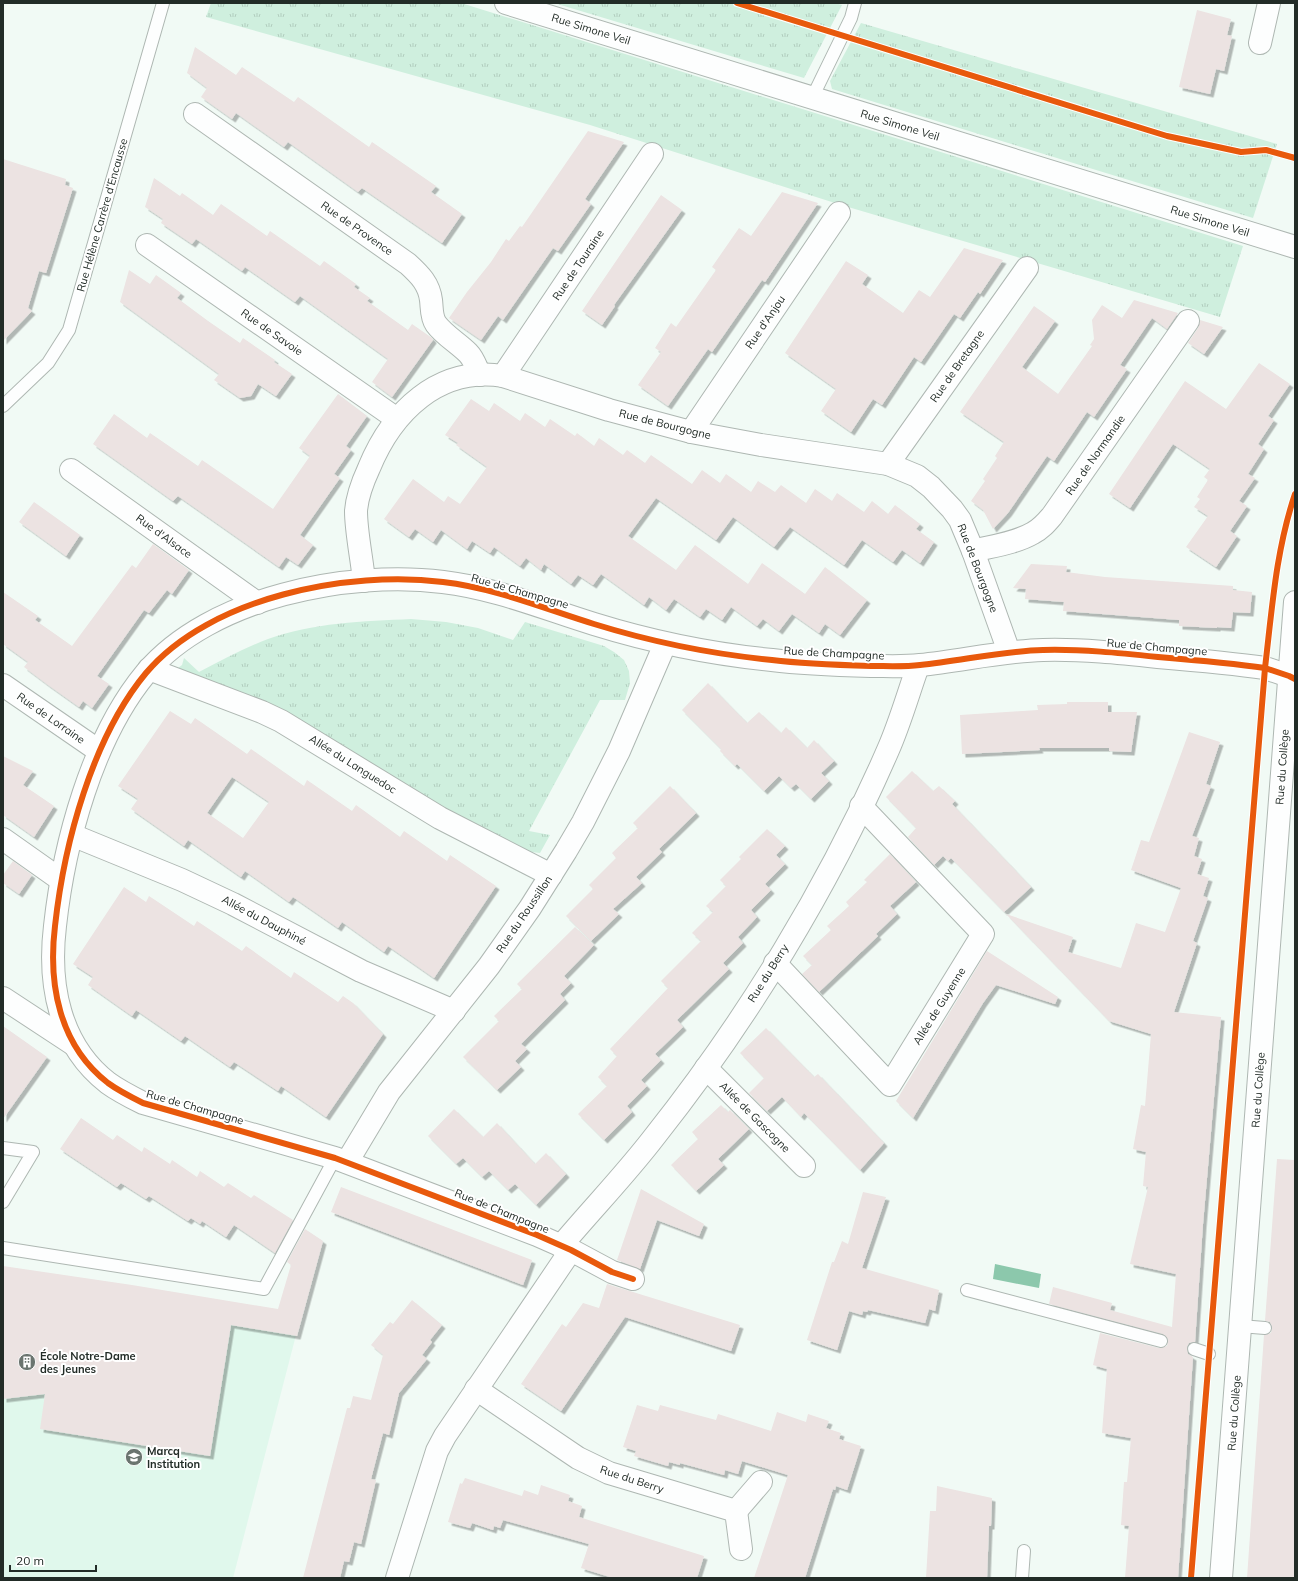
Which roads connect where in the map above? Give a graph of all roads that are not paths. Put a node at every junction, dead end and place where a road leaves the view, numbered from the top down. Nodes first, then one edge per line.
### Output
1 (163, 3) edge
2 (506, 3) edge
3 (855, 3) edge
4 (1269, 3) edge
5 (1260, 43) dead end
6 (812, 98) junction
7 (195, 114) dead end
8 (652, 154) dead end
9 (839, 213) dead end
10 (147, 245) dead end
11 (1295, 247) edge
12 (1027, 268) dead end
13 (1188, 321) dead end
14 (480, 375) junction
15 (503, 376) junction
16 (3, 406) edge
17 (396, 419) junction
18 (691, 432) junction
19 (888, 464) junction
20 (70, 470) dead end
21 (973, 551) junction
22 (364, 581) junction
23 (1295, 602) edge
24 (257, 603) junction
25 (665, 644) junction
26 (1009, 652) junction
27 (918, 666) junction
28 (149, 669) junction
29 (1292, 677) edge
30 (3, 685) edge
31 (99, 751) junction
32 (861, 806) junction
33 (72, 835) junction
34 (3, 839) edge
35 (550, 875) junction
36 (62, 880) junction
37 (775, 963) junction
38 (3, 998) edge
39 (454, 1011) junction
40 (73, 1044) junction
41 (706, 1068) junction
42 (3, 1148) edge
43 (341, 1160) junction
44 (804, 1166) dead end
45 (3, 1202) edge
46 (3, 1248) edge
47 (566, 1248) junction
48 (633, 1279) dead end
49 (967, 1290) dead end
50 (1240, 1326) junction
51 (1265, 1328) dead end
52 (1161, 1341) dead end
53 (1194, 1349) dead end
54 (1209, 1354) dead end
55 (476, 1389) junction
56 (761, 1482) dead end
57 (736, 1511) junction
58 (741, 1548) dead end
59 (1024, 1551) dead end
60 (397, 1578) edge
61 (1022, 1578) edge
62 (1221, 1578) edge

1 - 16 lane, Rue Hélène Carrère d’Encausse
2 - 6 street, Rue Simone Veil
3 - 6 lane
4 - 5 street
6 - 11 street, Rue Simone Veil
7 - 14 street, Rue de Provence
8 - 15 street, Rue de Touraine
9 - 18 street, Rue d'Anjou
10 - 17 street, Rue de Savoie
12 - 19 street, Rue de Bretagne
13 - 21 street, Rue de Normandie
14 - 15 street, Rue de Bourgogne
14 - 17 street, Rue de Bourgogne
15 - 18 street, Rue de Bourgogne
17 - 22 street, Rue de Bourgogne
18 - 19 street, Rue de Bourgogne
19 - 21 street, Rue de Bourgogne
20 - 24 street, Rue d'Alsace
21 - 26 street, Rue de Bourgogne
22 - 24 street, Rue de Champagne
22 - 25 street, Rue de Champagne
23 - 29 street, Rue du Collège
24 - 28 street, Rue de Champagne
25 - 27 street, Rue de Champagne
25 - 35 street, Rue du Roussillon
26 - 27 street, Rue de Champagne
26 - 29 street, Rue de Champagne
27 - 32 street, Rue du Berry
28 - 31 street, Rue de Champagne
28 - 35 street, Allée du Languedoc
29 - 50 street, Rue du Collège
30 - 31 street, Rue de Lorraine
31 - 33 street, Rue de Champagne
32 - 37 street, Rue du Berry
32 - 37 street, Allée de Guyenne
33 - 36 street, Rue de Champagne
33 - 39 street, Allée du Dauphiné
34 - 36 street
35 - 39 street, Rue du Roussillon
36 - 40 street, Rue de Champagne
37 - 41 street, Rue du Berry
38 - 40 street
39 - 43 street, Rue du Roussillon
40 - 43 street, Rue de Champagne
41 - 44 street, Allée de Gascogne
41 - 47 street, Rue du Berry
42 - 45 lane
43 - 46 lane
43 - 47 street, Rue de Champagne
47 - 48 street, Rue de Champagne
47 - 55 street, Rue du Berry
49 - 52 lane
50 - 51 lane
50 - 62 street, Rue du Collège
53 - 54 lane
55 - 57 street, Rue du Berry
55 - 60 street, Rue du Berry
56 - 57 street
57 - 58 street
59 - 61 lane

